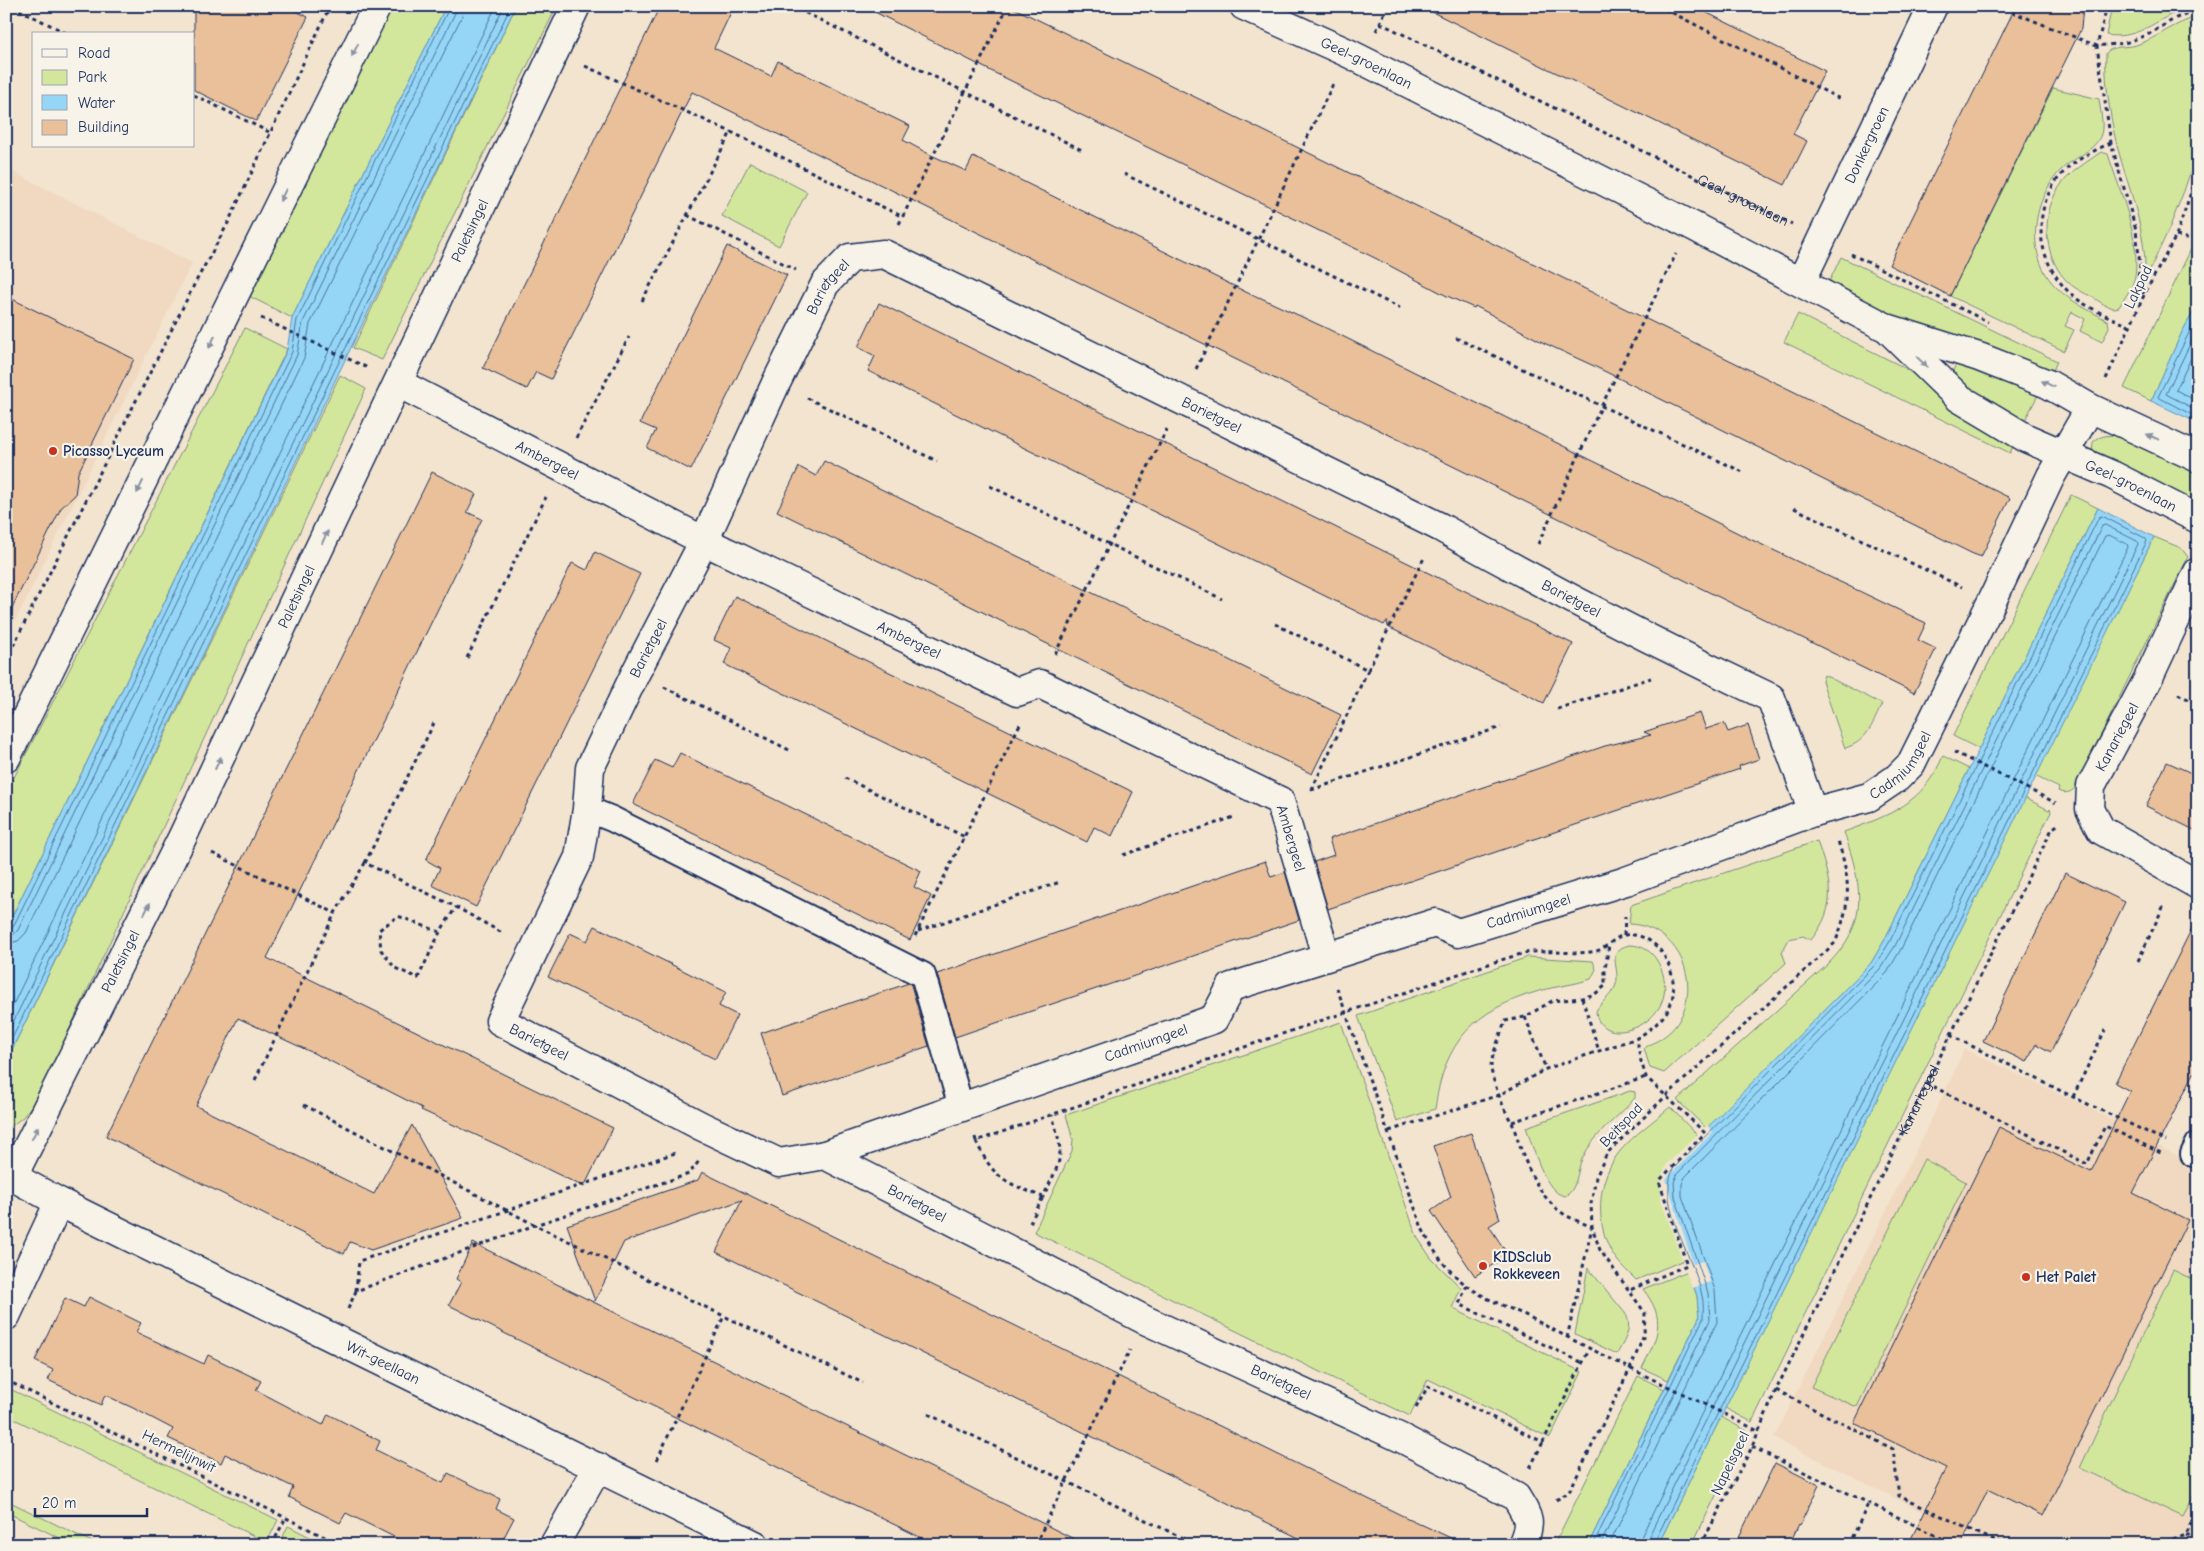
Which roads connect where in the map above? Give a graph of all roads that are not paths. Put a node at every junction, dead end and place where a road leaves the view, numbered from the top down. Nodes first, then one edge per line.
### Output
1 (377, 6) edge
2 (576, 6) edge
3 (1244, 6) edge
4 (1933, 6) edge
5 (1801, 282) junction
6 (1887, 328) junction
7 (398, 383) junction
8 (2090, 408) junction
9 (2064, 452) junction
10 (2198, 458) edge
11 (2198, 519) edge
12 (704, 541) junction
13 (2198, 572) edge
14 (6, 758) edge
15 (587, 809) junction
16 (1814, 812) junction
17 (2188, 881) edge
18 (1326, 956) junction
19 (961, 1107) junction
20 (825, 1155) junction
21 (10, 1175) edge
22 (59, 1202) junction
23 (6, 1316) edge
24 (598, 1467) junction
25 (554, 1545) edge
26 (755, 1545) edge
27 (1522, 1545) edge

1 -> 14 street
2 - 7 street, Paletsingel
3 - 5 street, Geel-groenlaan
4 - 5 street, Donkergroen
5 - 6 street, Geel-groenlaan
8 -> 6 street, Geel-groenlaan
6 -> 9 street, Geel-groenlaan
7 - 12 street, Ambergeel
21 -> 7 street, Paletsingel
8 - 9 street
10 -> 8 street, Geel-groenlaan
9 - 11 street, Geel-groenlaan
9 - 16 street, Cadmiumgeel
12 - 15 street, Barietgeel
12 - 16 street, Barietgeel
12 - 18 street, Ambergeel
13 - 17 street, Kanariegeel
15 - 19 street
15 - 20 street, Barietgeel
16 - 18 street, Cadmiumgeel
18 - 19 street, Cadmiumgeel
19 - 20 street, Cadmiumgeel
20 - 27 street, Barietgeel
21 - 22 street, Wit-geellaan
22 - 23 street
22 - 24 street, Wit-geellaan
24 - 25 street
24 - 26 street, Wit-geellaan

